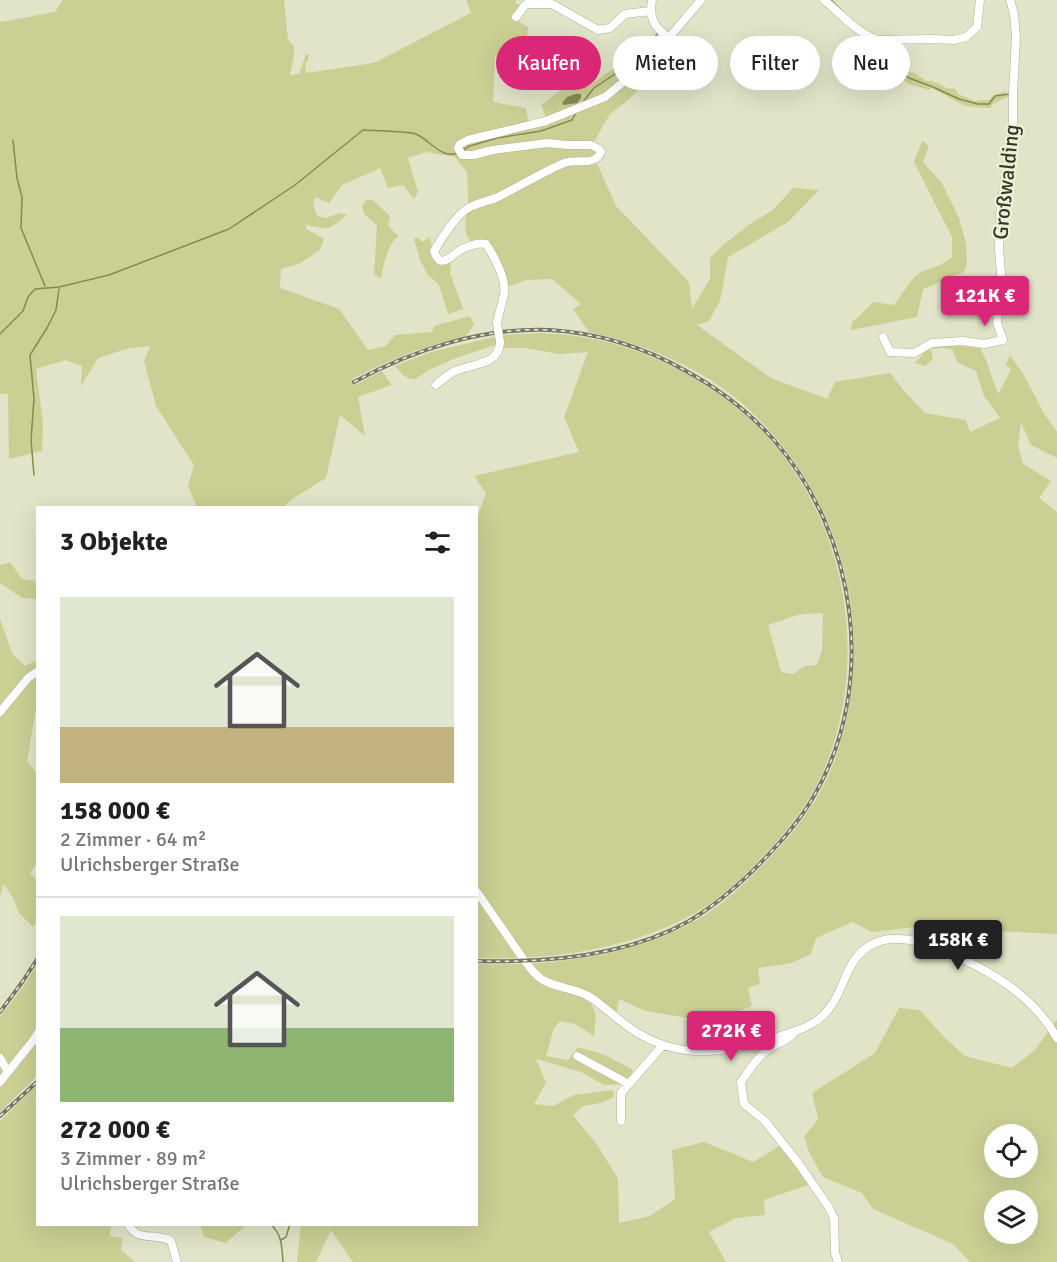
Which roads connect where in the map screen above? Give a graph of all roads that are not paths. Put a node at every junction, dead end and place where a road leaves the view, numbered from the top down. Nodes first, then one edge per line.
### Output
1 (652, 0) edge
2 (701, 0) edge
3 (824, 0) edge
4 (980, 0) edge
5 (1010, 0) edge
6 (650, 11) junction
7 (516, 17) dead end
8 (664, 34) junction
9 (883, 338) dead end
10 (436, 385) dead end
11 (36, 672) edge
12 (0, 712) edge
13 (478, 893) edge
14 (795, 1032) junction
15 (1057, 1038) edge
16 (35, 1044) edge
17 (663, 1045) junction
18 (577, 1056) dead end
19 (0, 1058) edge
20 (8, 1072) junction
21 (0, 1082) edge
22 (629, 1084) junction
23 (621, 1121) dead end
24 (130, 1226) edge
25 (177, 1262) edge
26 (838, 1262) edge

1 - 6 street
2 - 8 street
3 - 4 street
5 - 9 street, Großwalding
6 - 7 street
6 - 8 street
8 - 10 street, bridge
11 - 12 street
13 - 17 street
14 - 15 street
14 - 17 street
14 - 26 street
16 - 20 street
17 - 22 street
18 - 22 street
19 - 20 street
20 - 21 street
22 - 23 street
24 - 25 street

